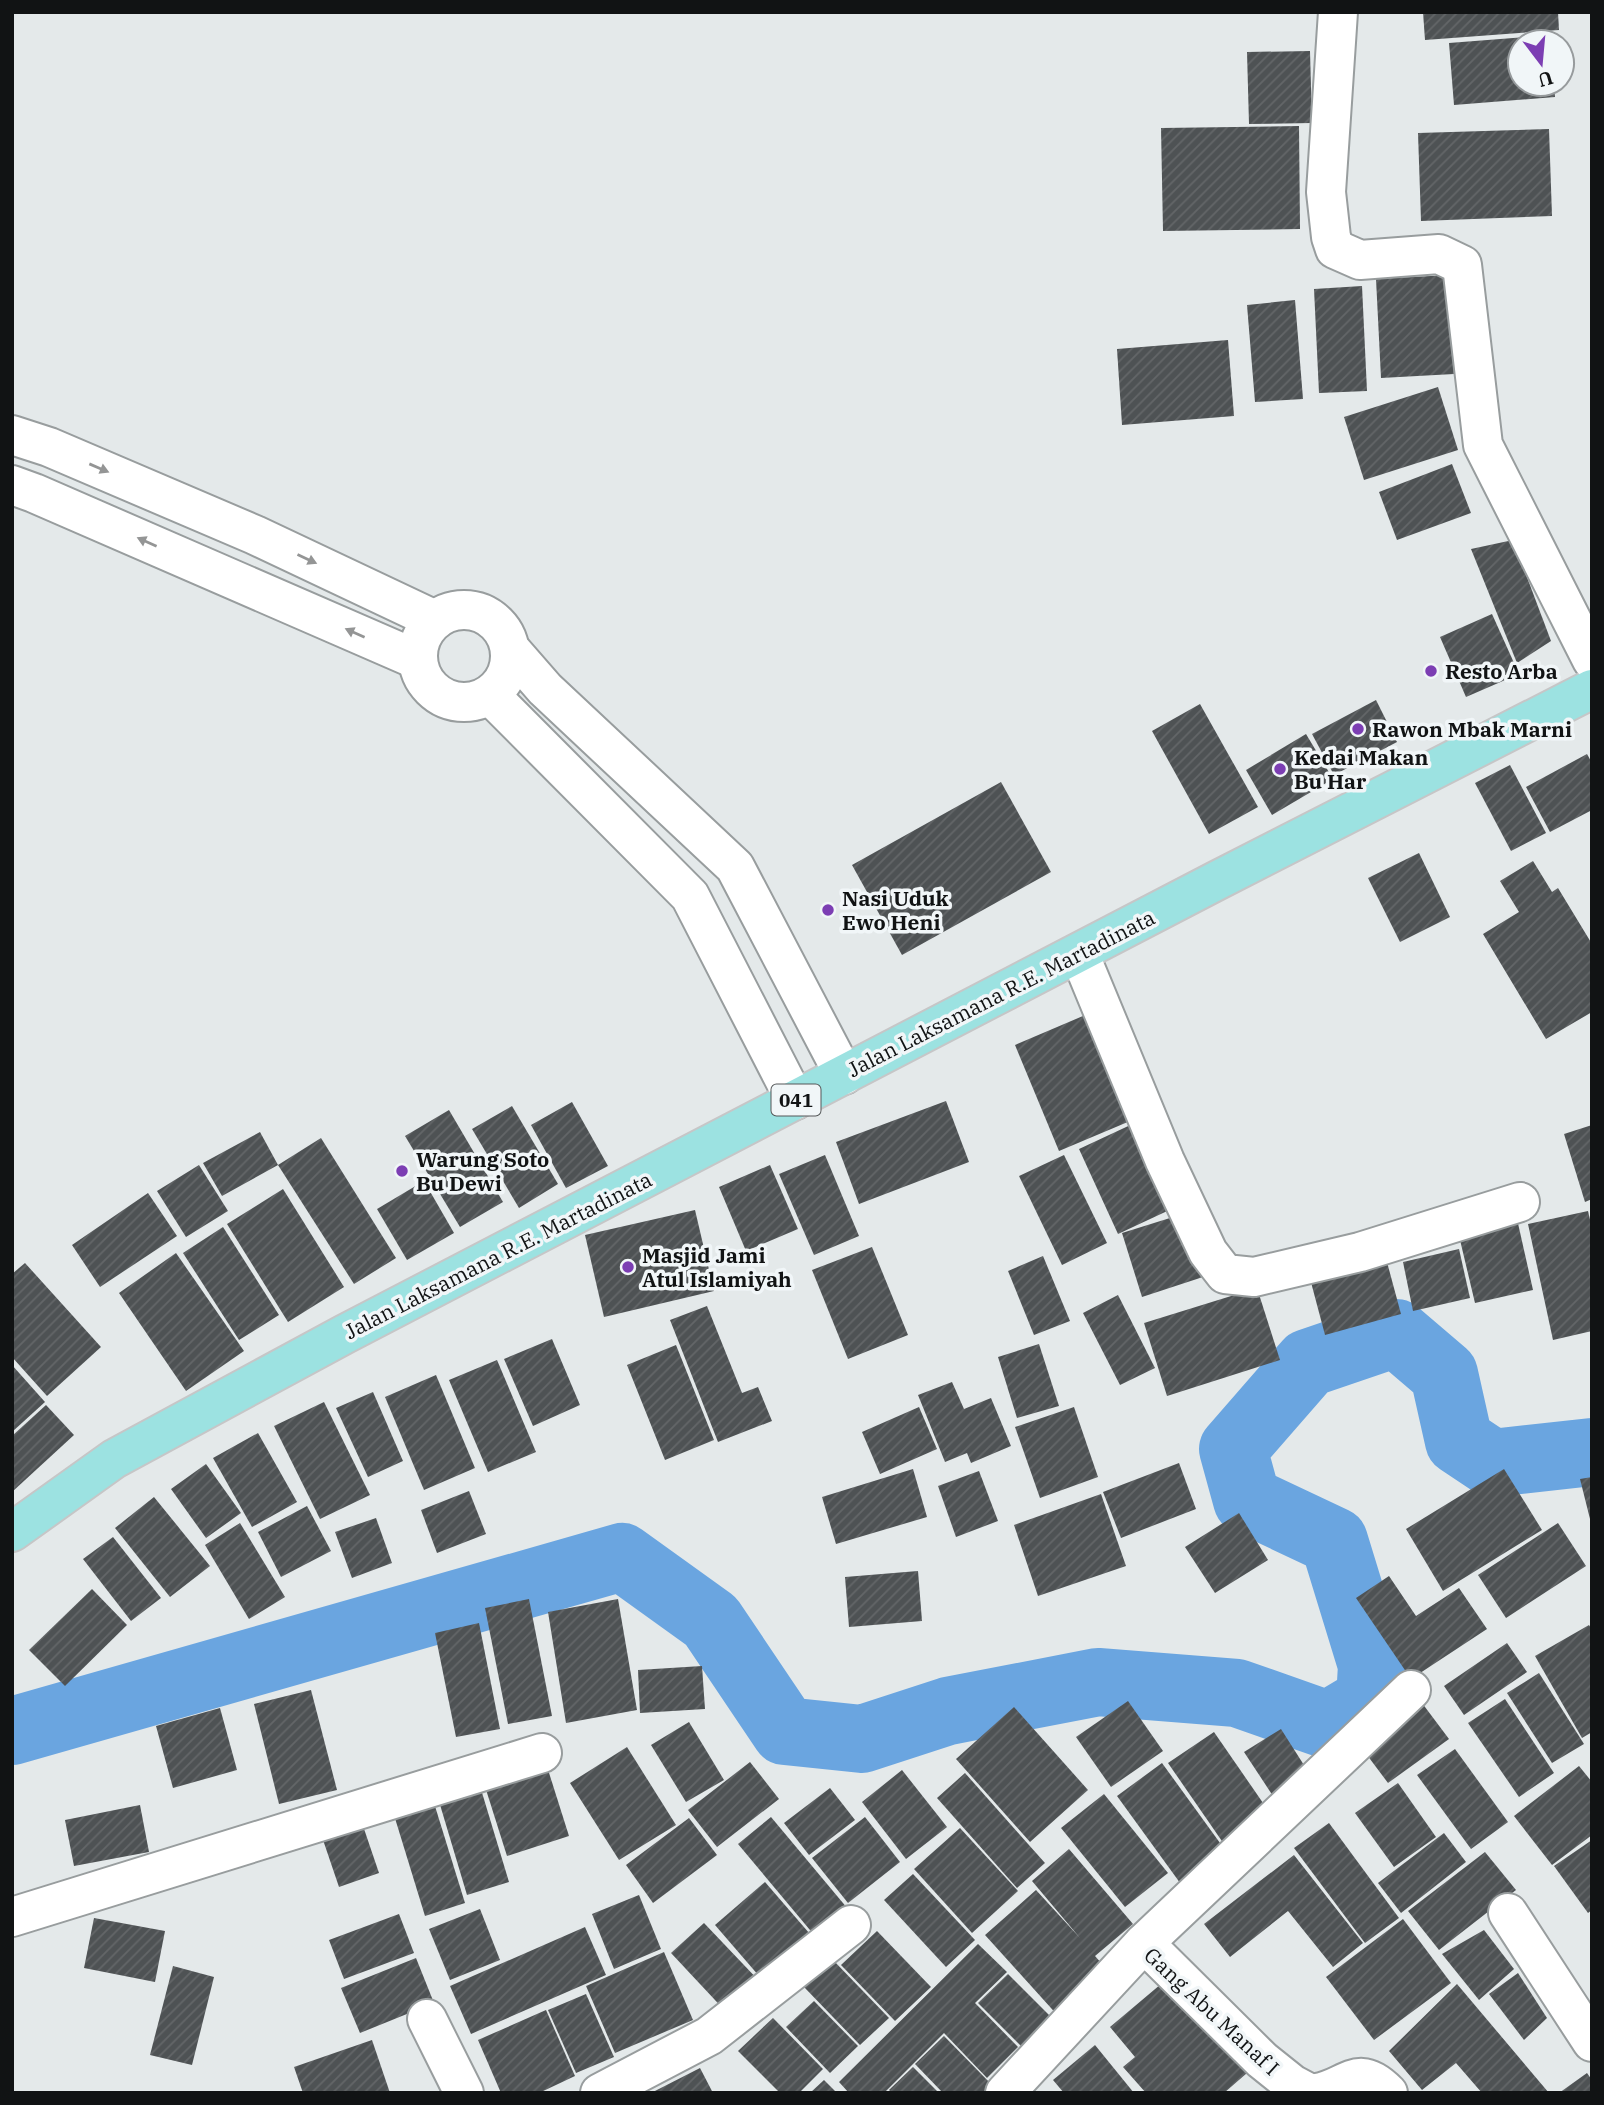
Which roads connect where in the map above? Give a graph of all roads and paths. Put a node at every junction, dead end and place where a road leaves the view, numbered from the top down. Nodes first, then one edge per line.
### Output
1 (1338, 12) edge
2 (12, 435) edge
3 (49, 447) junction
4 (23, 489) edge
5 (435, 620) junction
6 (511, 650) junction
7 (418, 660) junction
8 (1592, 660) edge
9 (1592, 689) edge
10 (490, 695) junction
11 (1079, 953) junction
12 (844, 1075) junction
13 (796, 1100) junction
14 (1520, 1202) dead end
15 (12, 1532) edge
16 (1411, 1690) dead end
17 (542, 1753) dead end
18 (1508, 1913) dead end
19 (12, 1917) edge
20 (851, 1925) dead end
21 (1144, 1943) junction
22 (427, 2020) dead end
23 (1592, 2042) edge
24 (464, 2093) edge
25 (600, 2093) edge
26 (1005, 2093) edge
27 (1309, 2093) edge
28 (1316, 2093) edge
29 (1388, 2093) edge

1 - 8 street
2 - 3 street
3 - 4 street
3 -> 5 street
7 -> 4 street
5 - 6 street
5 - 7 street
6 - 10 street
6 - 12 street
7 - 10 street
9 - 11 main road, Jalan Laksamana R.E. Martadinata / 041
10 - 13 street
11 - 12 main road, Jalan Laksamana R.E. Martadinata / 041
11 - 14 street
12 - 13 main road, Jalan Laksamana R.E. Martadinata / 041
13 - 15 main road, Jalan Laksamana R.E. Martadinata / 041
16 - 21 street
17 - 19 street
18 - 23 street
20 - 25 street
21 - 26 street, Gang Abu Manaf I
21 - 27 street, Gang Abu Manaf I
22 - 24 street
28 - 29 street

